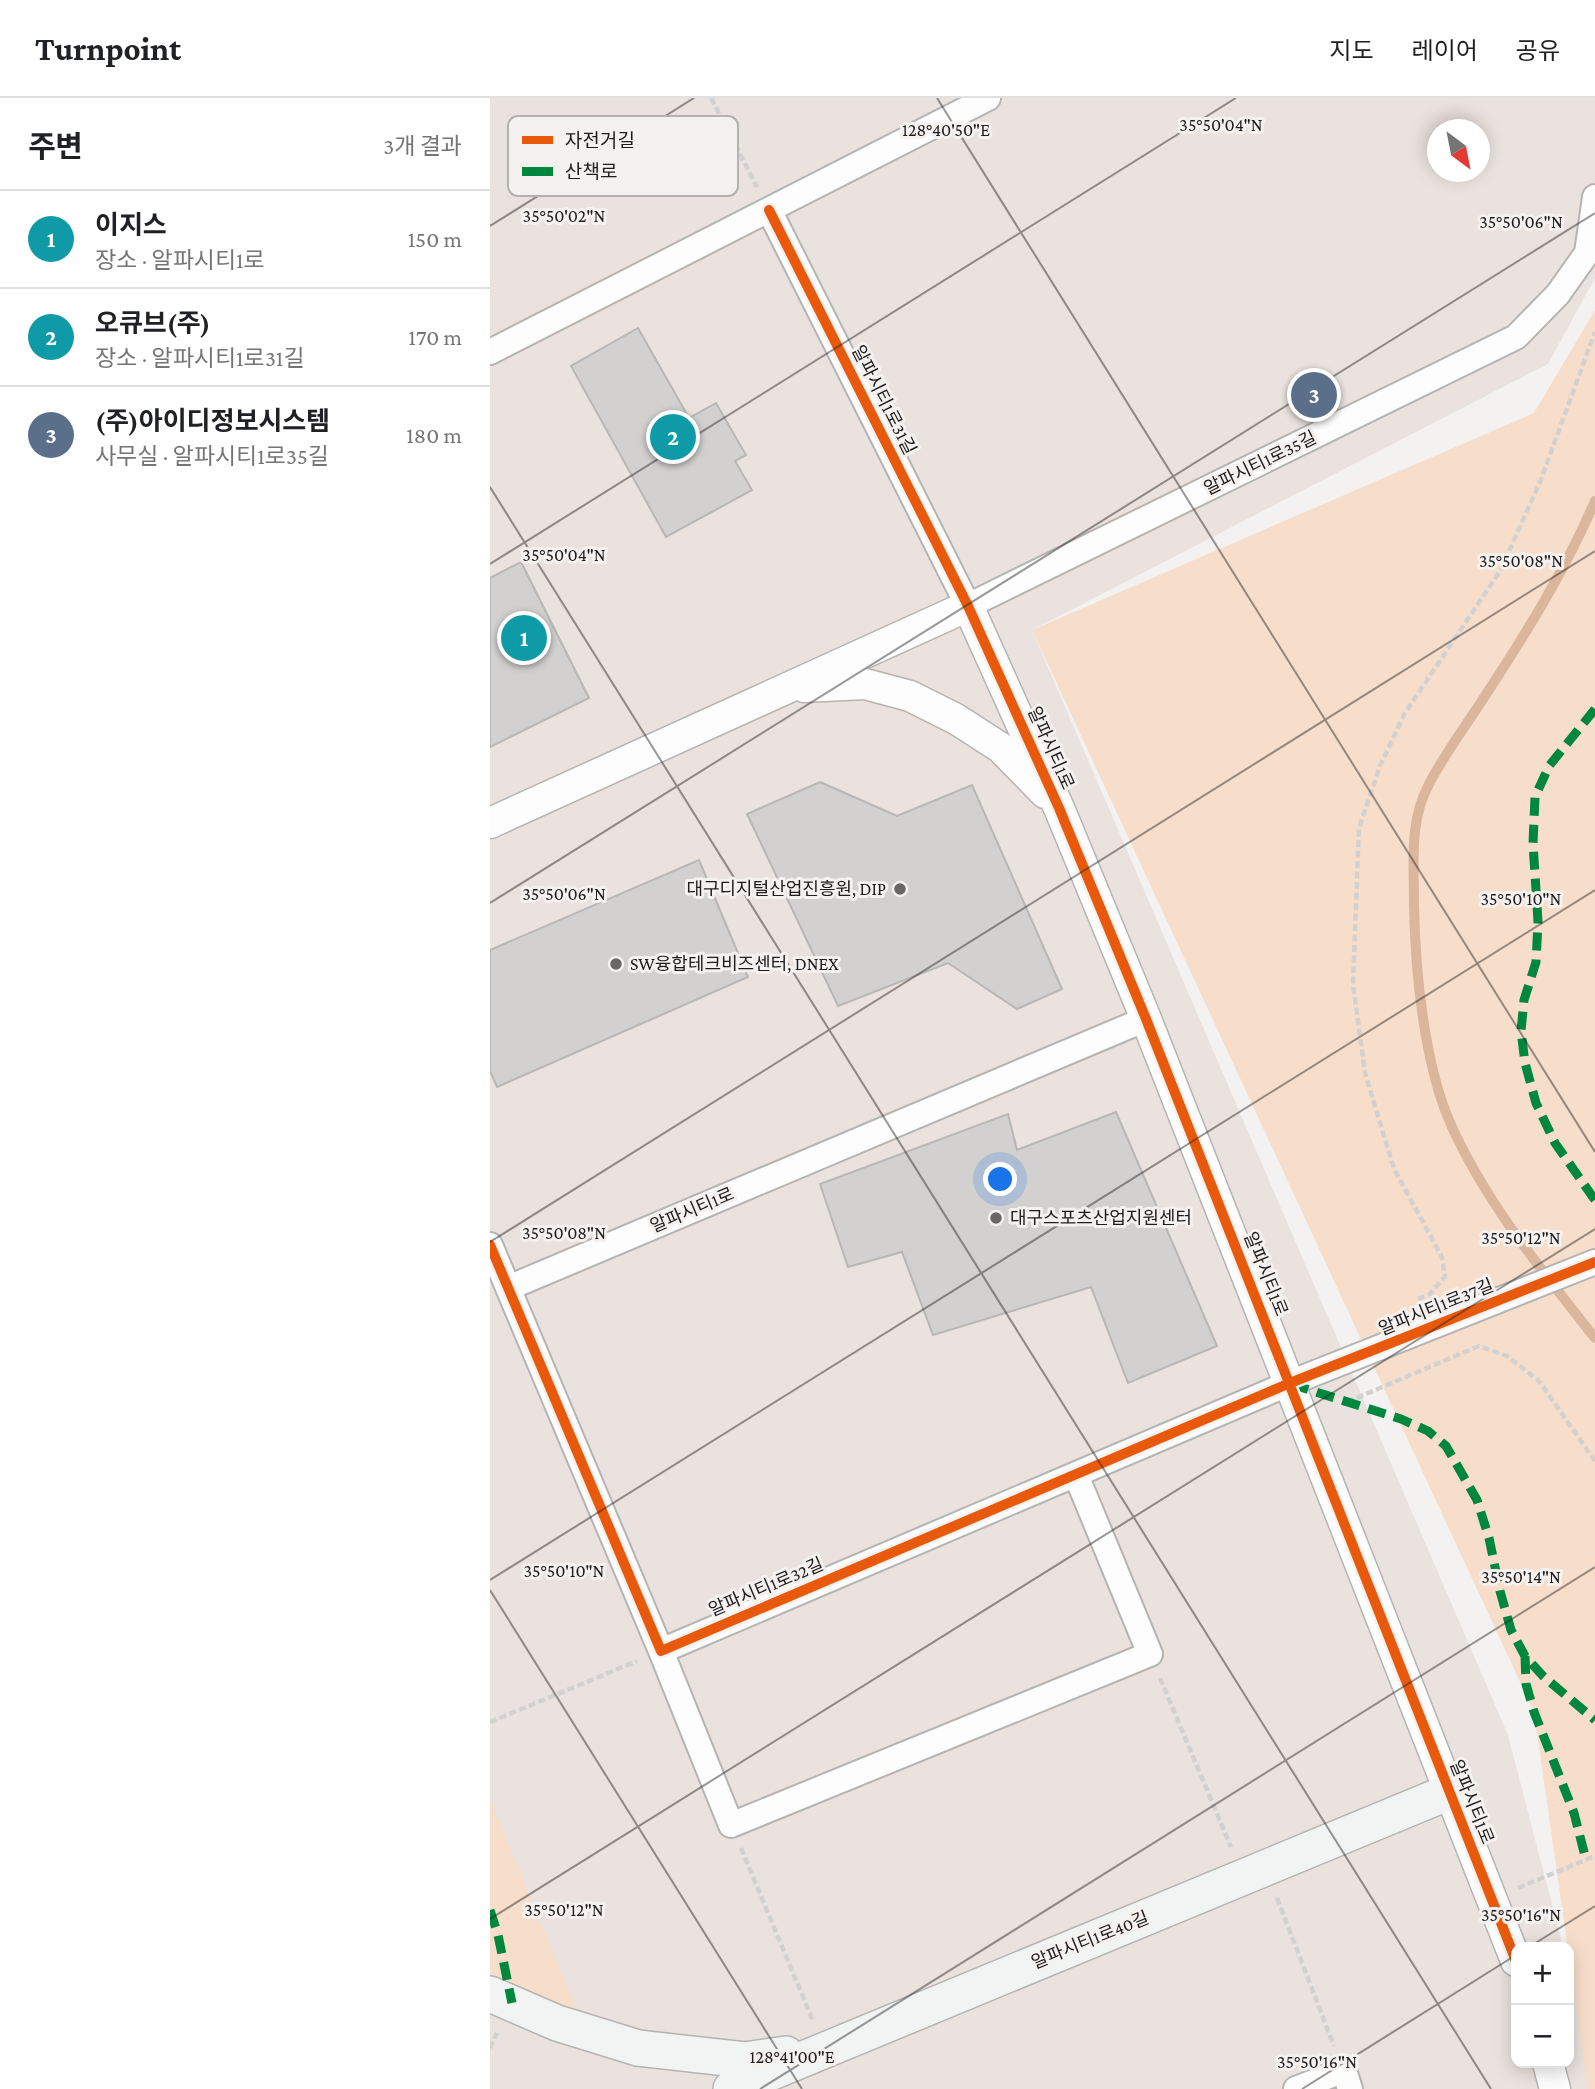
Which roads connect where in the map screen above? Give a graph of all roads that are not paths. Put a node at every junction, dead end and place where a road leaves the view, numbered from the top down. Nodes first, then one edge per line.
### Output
1 (988, 98) edge
2 (1595, 197) edge
3 (769, 210) junction
4 (1591, 254) edge
5 (490, 352) edge
6 (968, 606) junction
7 (786, 688) junction
8 (1059, 808) junction
9 (490, 823) edge
10 (1146, 1019) junction
11 (490, 1245) edge
12 (1595, 1262) edge
13 (508, 1288) junction
14 (1290, 1383) junction
15 (1076, 1475) junction
16 (661, 1651) junction
17 (1449, 1792) junction
18 (1511, 1949) edge
19 (490, 1994) edge
20 (824, 2049) junction
21 (1549, 2068) edge
22 (1347, 2079) edge
23 (731, 2089) edge
24 (768, 2089) edge
25 (1296, 2089) edge
26 (1555, 2089) edge

1 - 3 street
2 - 4 street, 알파시티1로35길
3 - 5 street
3 - 6 street, 알파시티1로31길
4 - 6 street, 알파시티1로35길
6 - 7 street
6 - 8 street, 알파시티1로
7 - 8 street
7 - 9 street
8 - 10 street, 알파시티1로
10 - 13 street, 알파시티1로
10 - 14 street, 알파시티1로
11 - 13 street
12 - 14 street, 알파시티1로37길
13 - 16 street
14 - 15 street, 알파시티1로32길
14 - 17 street, 알파시티1로
15 - 16 street, 알파시티1로32길
15 - 16 street
17 - 18 street, 알파시티1로
17 - 20 main road, 알파시티1로40길
19 - 20 main road
20 - 23 main road, 알파시티1로40길
20 - 24 main road
21 - 26 street
22 - 25 street

